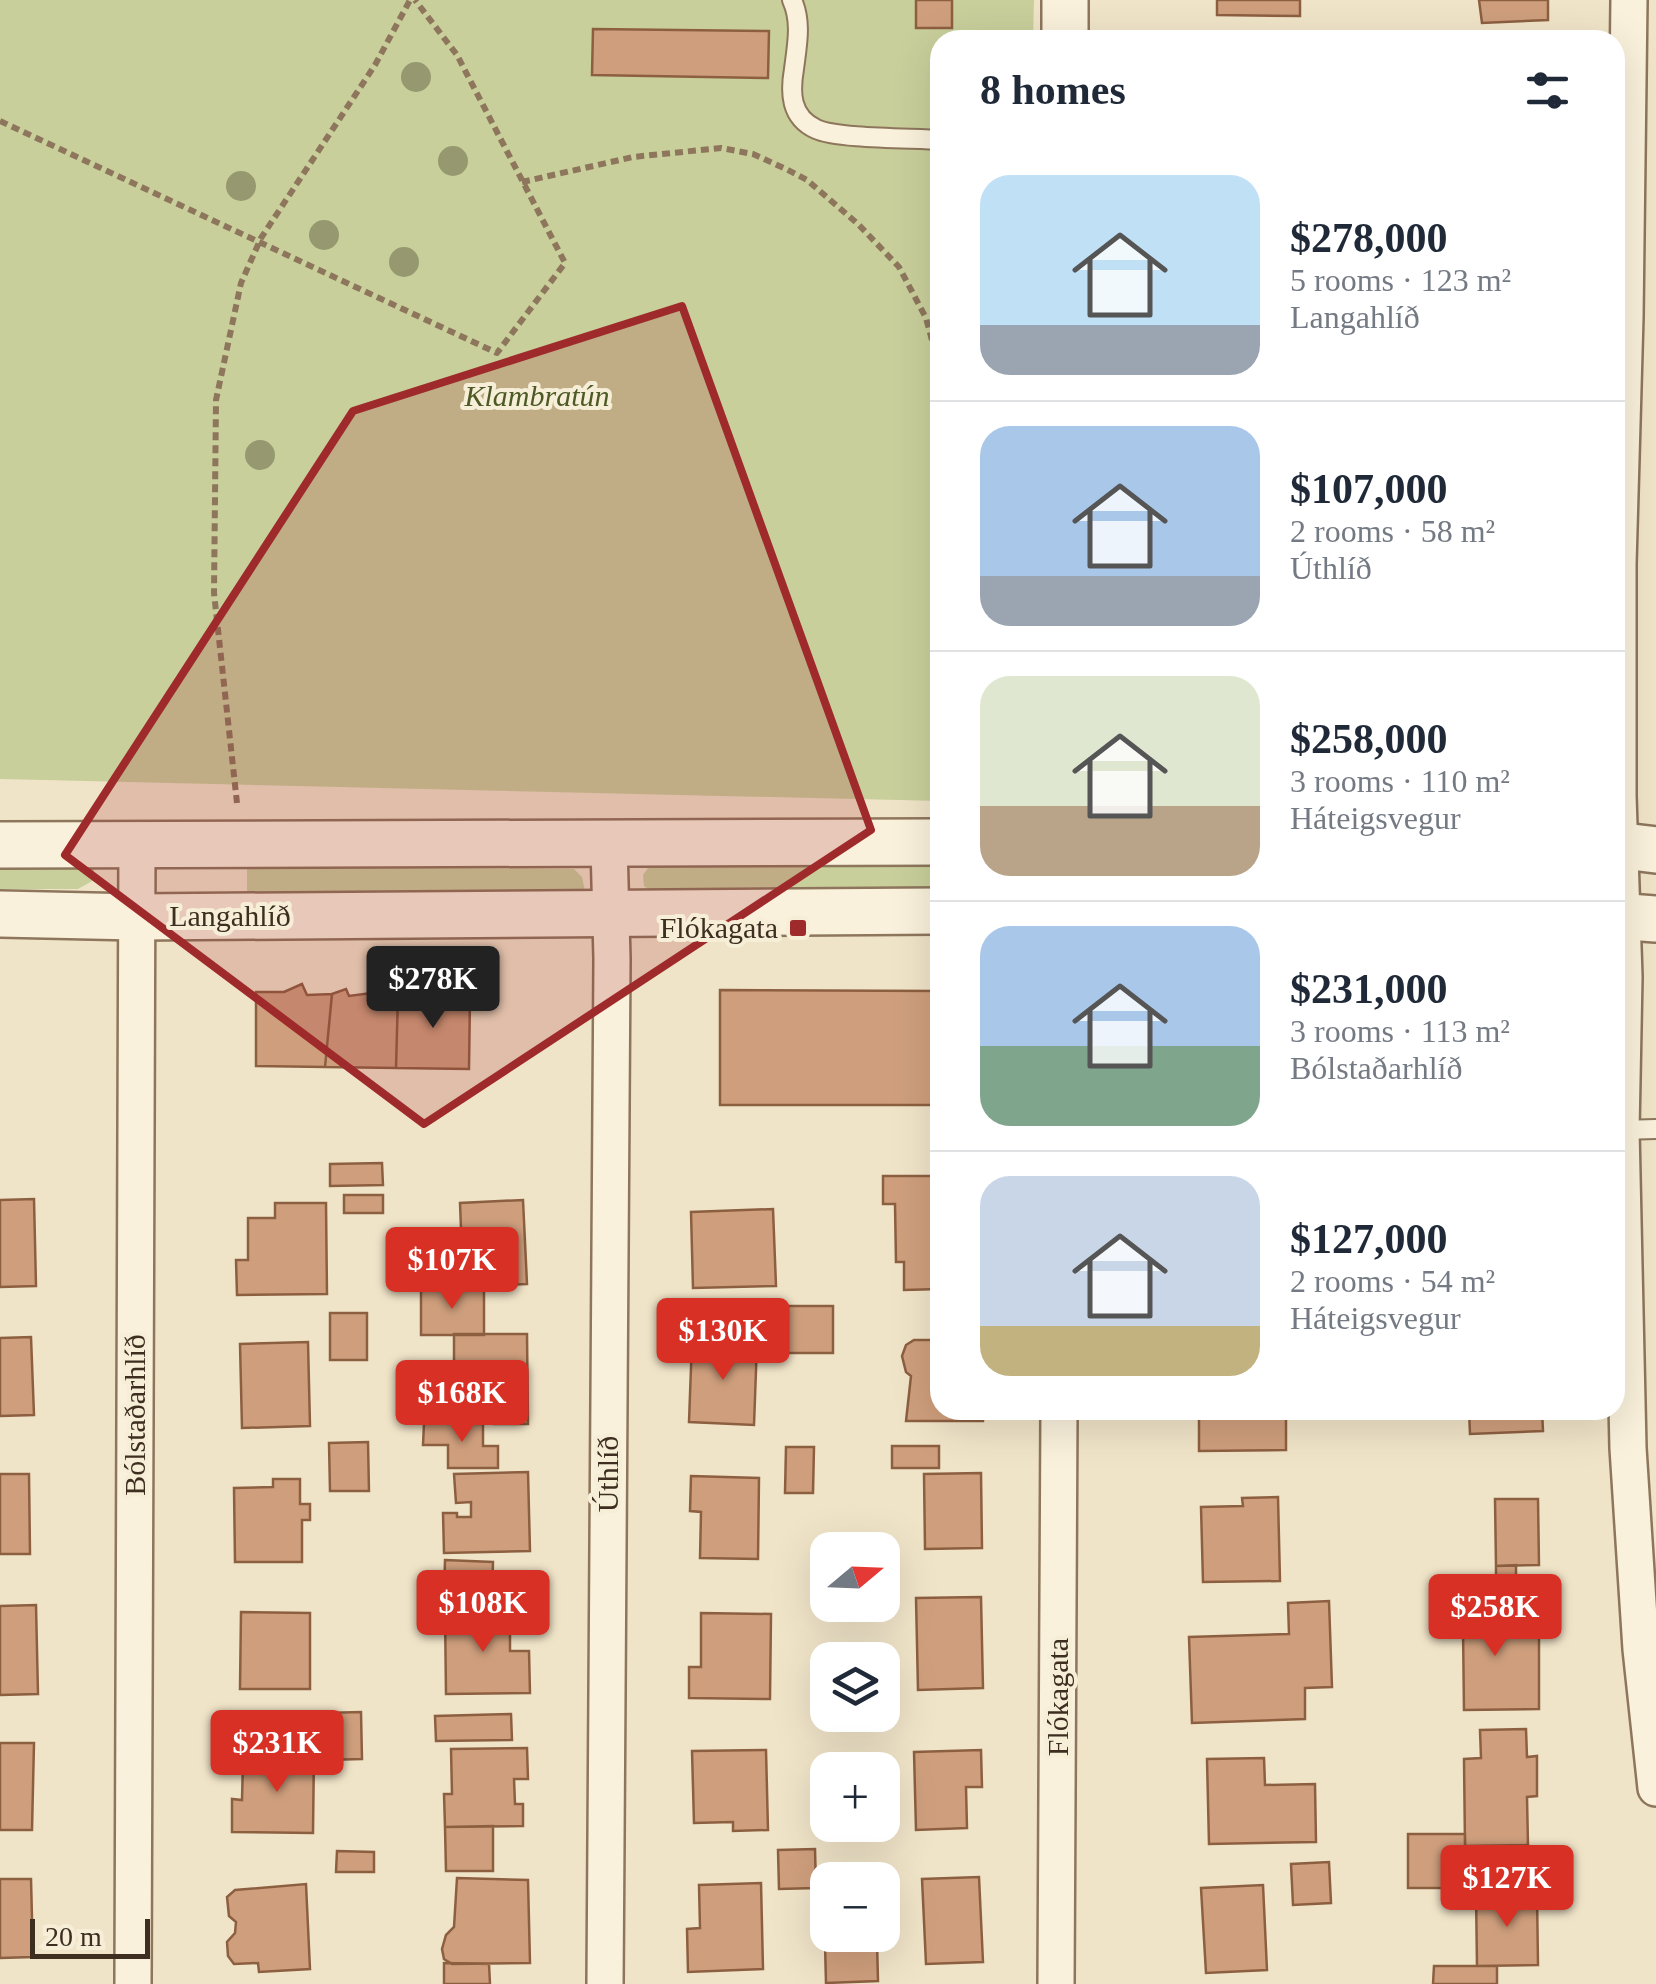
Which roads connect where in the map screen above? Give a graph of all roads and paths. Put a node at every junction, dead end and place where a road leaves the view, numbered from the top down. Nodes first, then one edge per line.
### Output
1 (412, 0) edge
2 (792, 0) edge
3 (1066, 0) edge
4 (1629, 0) edge
5 (1065, 30) edge
6 (0, 121) edge
7 (930, 139) edge
8 (522, 182) junction
9 (259, 242) junction
10 (1641, 318) edge
11 (930, 333) edge
12 (1625, 489) edge
13 (1625, 729) edge
14 (238, 814) dead end
15 (930, 842) edge
16 (0, 845) edge
17 (610, 845) junction
18 (137, 846) junction
19 (1630, 847) edge
20 (930, 911) edge
21 (611, 913) junction
22 (0, 914) edge
23 (137, 917) junction
24 (1631, 917) edge
25 (1639, 1130) edge
26 (1059, 1420) edge
27 (1649, 1649) edge
28 (1656, 1788) edge
29 (133, 1984) edge
30 (605, 1984) edge
31 (1056, 1984) edge

1 - 8 path
1 - 9 path
2 - 7 lane
3 - 5 street
4 - 10 street
6 - 9 path
8 - 9 path
8 - 11 path
9 - 14 path
10 - 12 street
13 - 19 street
15 - 17 street
16 - 18 street
17 - 18 street
17 - 21 street, Úthlíð
18 - 23 street, Bólstaðarhlíð
19 - 24 street
20 - 21 street, Langahlíð
21 - 23 street, Langahlíð
21 - 30 street, Úthlíð
22 - 23 street, Langahlíð
23 - 29 street, Bólstaðarhlíð
24 - 25 street
25 - 27 street
26 - 31 street, Flókagata
27 - 28 street

